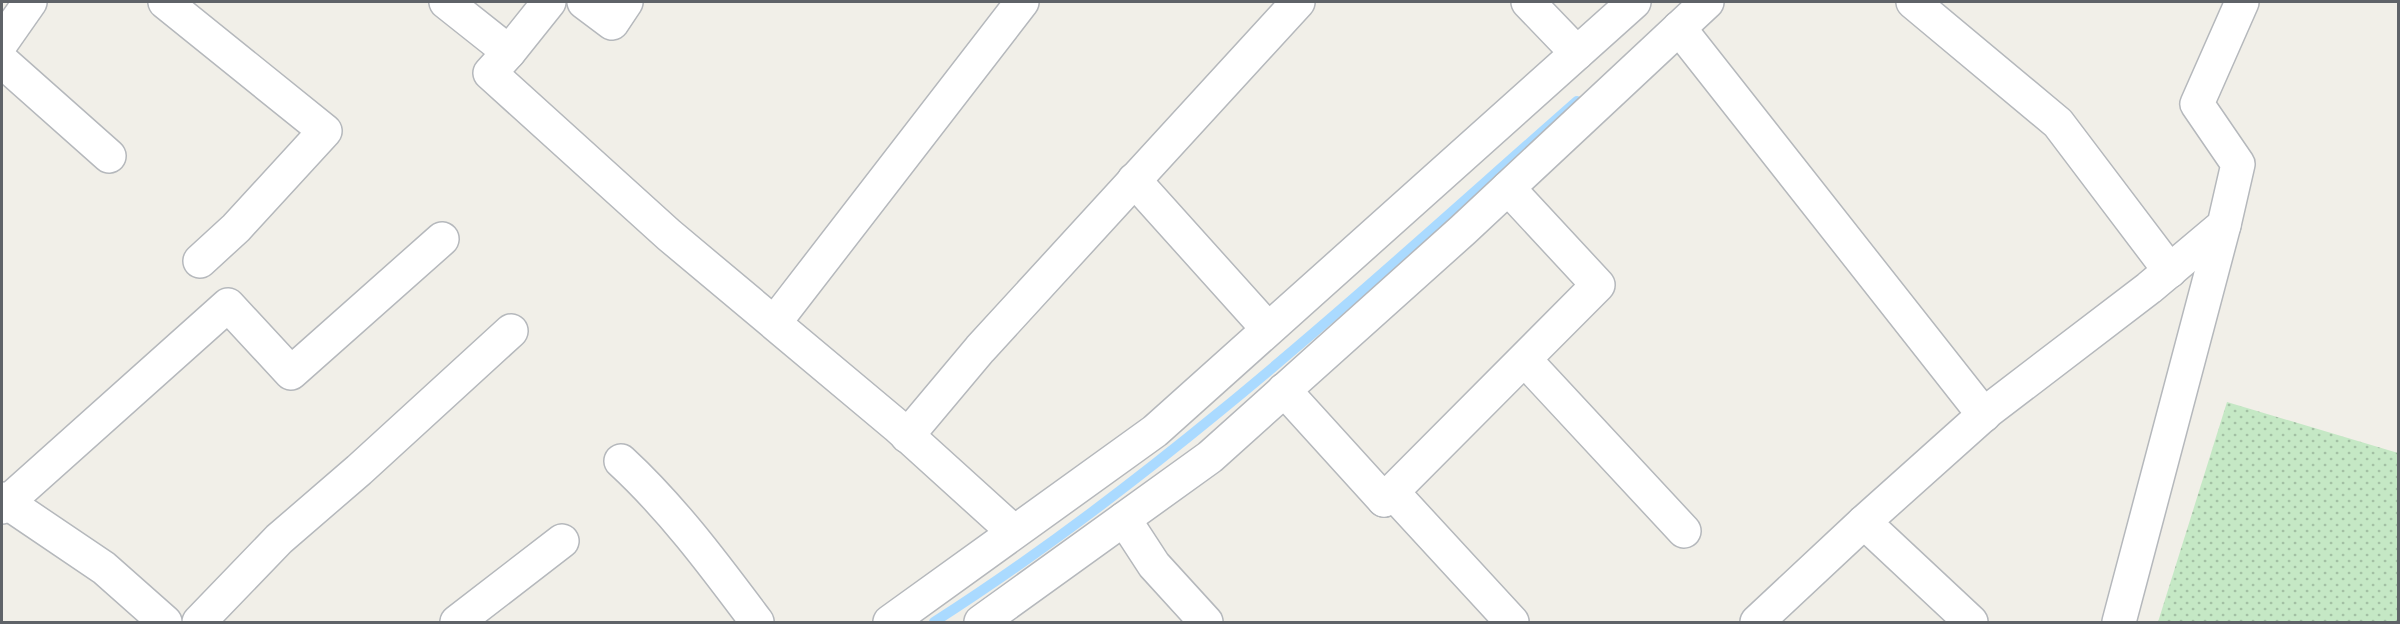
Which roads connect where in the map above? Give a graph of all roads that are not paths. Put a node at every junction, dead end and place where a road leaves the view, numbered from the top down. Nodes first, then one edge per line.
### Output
1 (30, 2) edge
2 (165, 2) edge
3 (446, 2) edge
4 (549, 2) edge
5 (584, 2) edge
6 (626, 2) edge
7 (1022, 2) edge
8 (1298, 2) edge
9 (1528, 2) edge
10 (1634, 2) edge
11 (1707, 2) edge
12 (1913, 2) edge
13 (2242, 2) edge
14 (1679, 28) junction
15 (2, 42) edge
16 (509, 52) junction
17 (1577, 53) junction
18 (2, 61) edge
19 (109, 156) dead end
20 (1134, 180) junction
21 (1508, 188) junction
22 (2224, 225) junction
23 (442, 239) dead end
24 (200, 261) dead end
25 (2170, 271) junction
26 (775, 322) junction
27 (1268, 329) junction
28 (511, 331) dead end
29 (1525, 360) junction
30 (1284, 390) junction
31 (1984, 415) junction
32 (907, 436) junction
33 (621, 461) dead end
34 (1384, 500) junction
35 (3, 502) edge
36 (1124, 519) junction
37 (1864, 522) junction
38 (1684, 531) dead end
39 (1014, 532) junction
40 (562, 541) dead end
41 (165, 622) edge
42 (199, 622) edge
43 (457, 622) edge
44 (757, 622) edge
45 (890, 622) edge
46 (981, 622) edge
47 (1206, 622) edge
48 (1512, 622) edge
49 (1757, 622) edge
50 (1971, 622) edge
51 (2119, 622) edge

1 - 15 street
2 - 24 street
3 - 16 street
4 - 16 street
5 - 6 street
7 - 26 street
8 - 20 street
9 - 17 street
10 - 17 street
11 - 14 street
12 - 25 street
13 - 22 street
14 - 21 street
14 - 31 street
16 - 26 street
17 - 27 street
18 - 19 street
20 - 27 street
20 - 32 street
21 - 29 street
21 - 30 street
22 - 25 street
22 - 51 street
23 - 35 street
25 - 31 street
26 - 32 street
27 - 39 street
28 - 42 street
29 - 34 street
29 - 38 street
30 - 34 street
30 - 36 street
31 - 37 street
32 - 39 street
33 - 44 street
34 - 48 street
35 - 41 street
36 - 46 street
36 - 47 street
37 - 49 street
37 - 50 street
39 - 45 street
40 - 43 street

